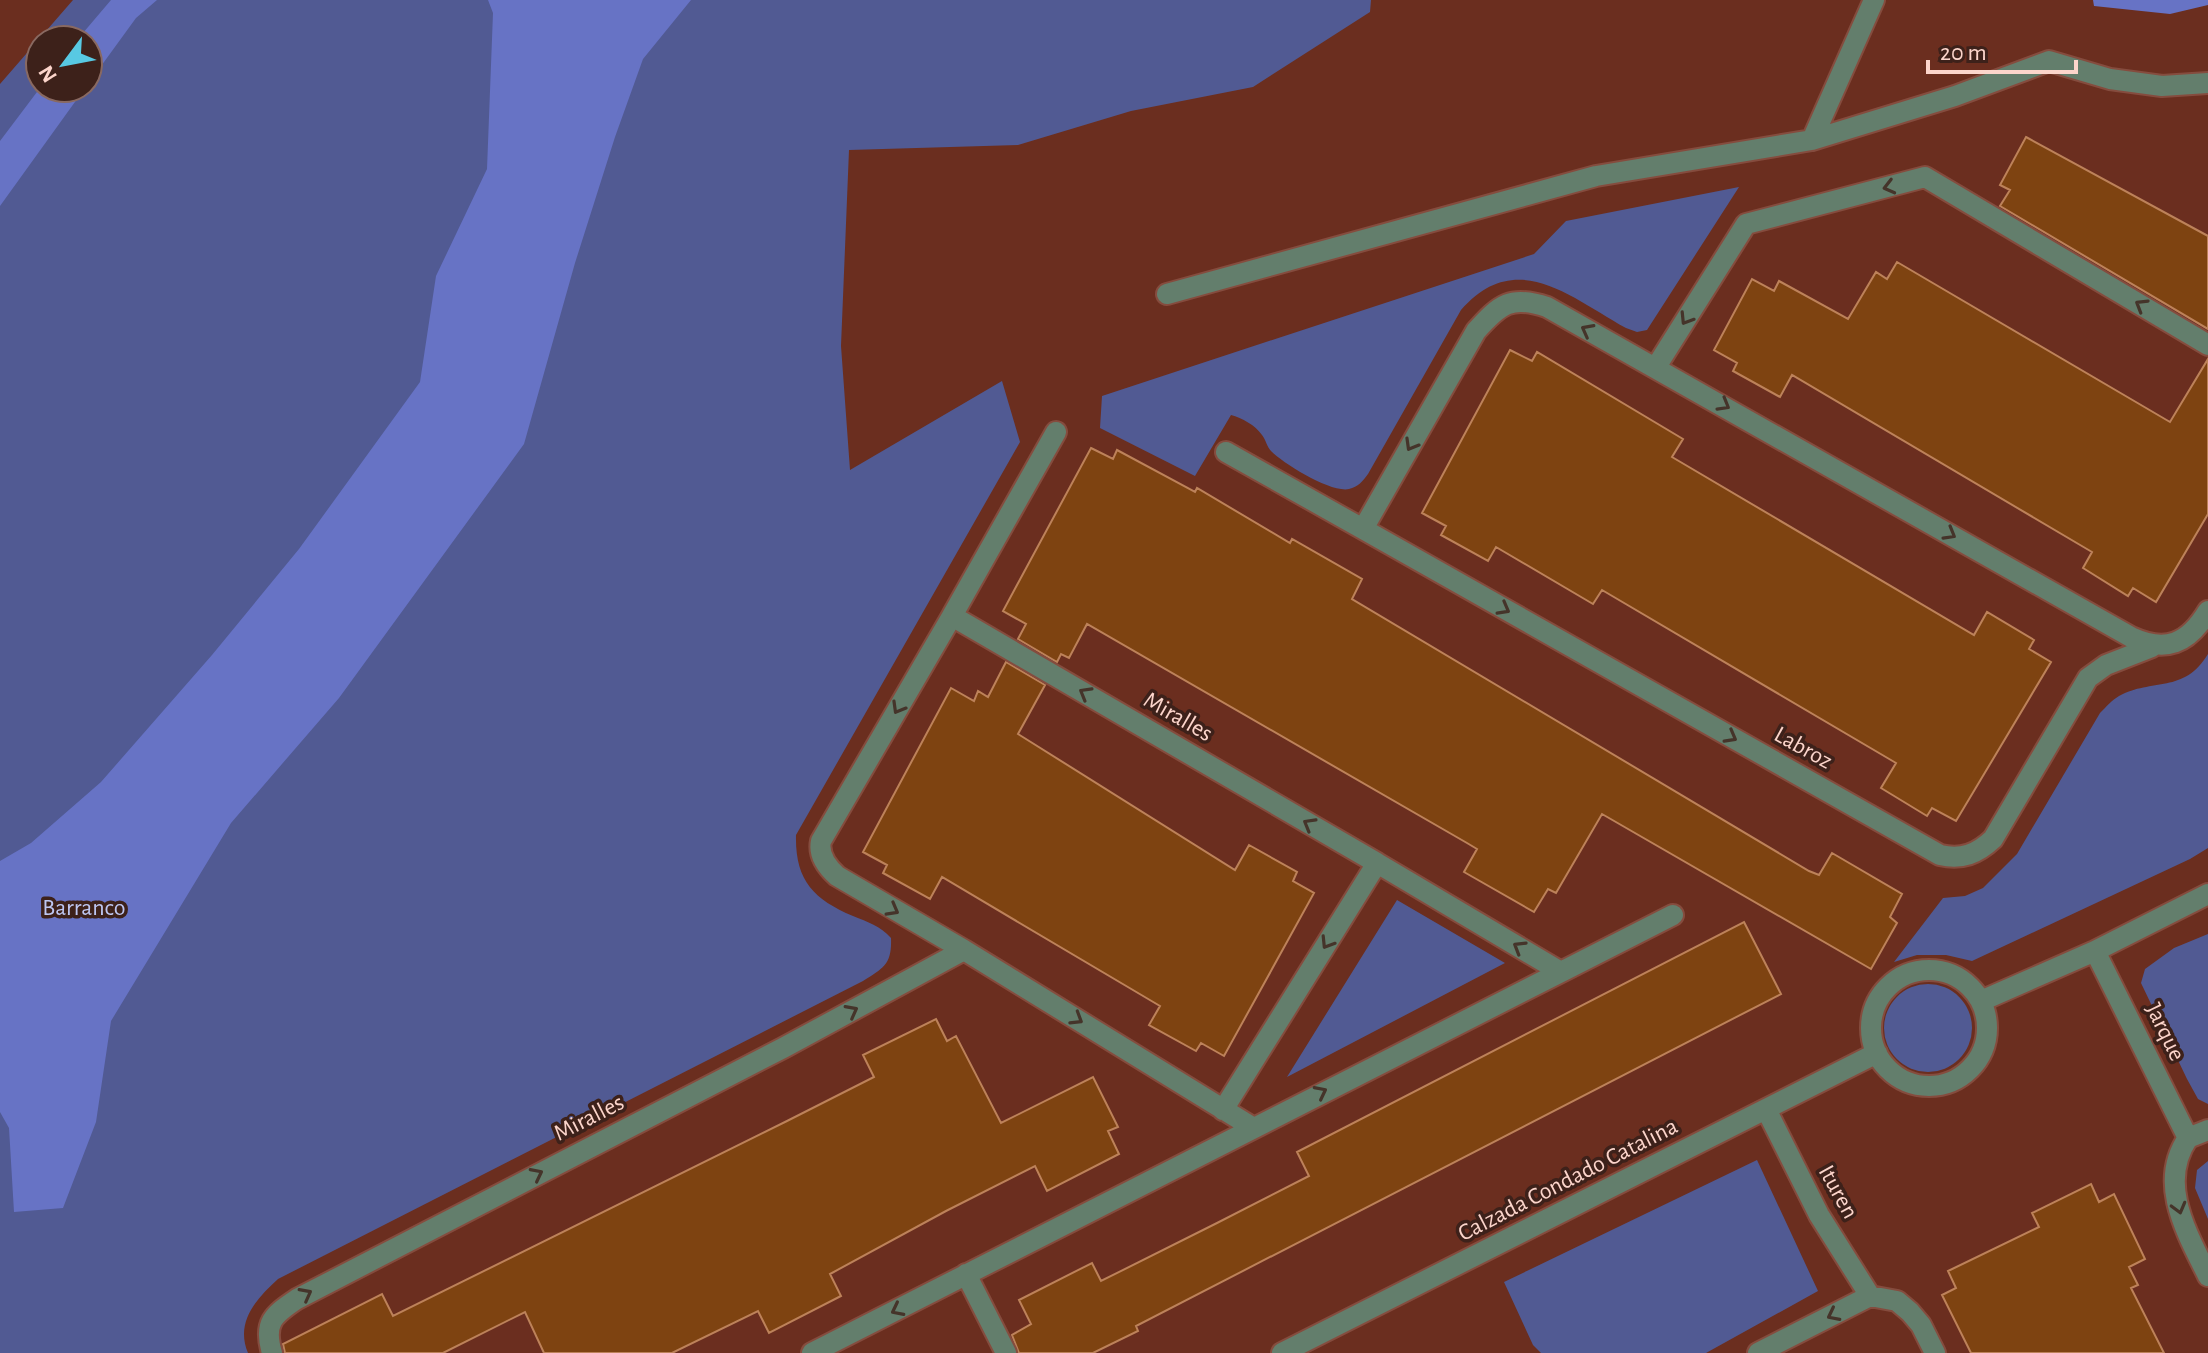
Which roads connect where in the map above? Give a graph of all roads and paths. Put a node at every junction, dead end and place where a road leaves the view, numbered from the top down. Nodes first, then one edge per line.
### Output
1 (1874, 0) edge
2 (2208, 83) edge
3 (1812, 140) junction
4 (1167, 294) dead end
5 (2208, 345) edge
6 (1656, 367) junction
7 (1056, 432) dead end
8 (1226, 452) dead end
9 (1363, 529) junction
10 (2208, 611) edge
11 (952, 616) junction
12 (2152, 647) junction
13 (1377, 863) junction
14 (2208, 894) edge
15 (1673, 915) dead end
16 (964, 950) junction
17 (2095, 951) junction
18 (1561, 972) junction
19 (1981, 1001) junction
20 (1877, 1053) junction
21 (1766, 1109) junction
22 (1223, 1110) junction
23 (1252, 1127) junction
24 (2208, 1130) edge
25 (2188, 1138) junction
26 (966, 1274) junction
27 (2208, 1276) edge
28 (1870, 1296) junction
29 (272, 1353) edge
30 (812, 1353) edge
31 (1006, 1353) edge
32 (1282, 1353) edge
33 (1758, 1353) edge
34 (1935, 1353) edge

1 - 3 street
2 - 3 street
3 - 4 street
5 -> 6 street
6 -> 9 street
6 -> 12 street
7 - 11 street
8 - 9 street, Labroz
9 -> 12 street, Labroz
10 - 12 street, Labroz
13 -> 11 street, Miralles
11 -> 16 street
18 -> 13 street, Miralles
13 -> 22 street
14 - 17 street
15 - 18 street
16 -> 22 street
29 -> 16 street, Miralles
17 - 19 street
17 - 25 street, Jarque
23 -> 18 street
19 - 20 street
19 - 20 street
20 - 21 street, Calzada Condado Catalina
21 - 28 street, Ituren
21 - 32 street, Calzada Condado Catalina
22 - 23 street
23 - 26 street
24 - 25 street
25 -> 27 street
26 -> 30 street
26 - 31 street
28 -> 33 street
28 - 34 street

